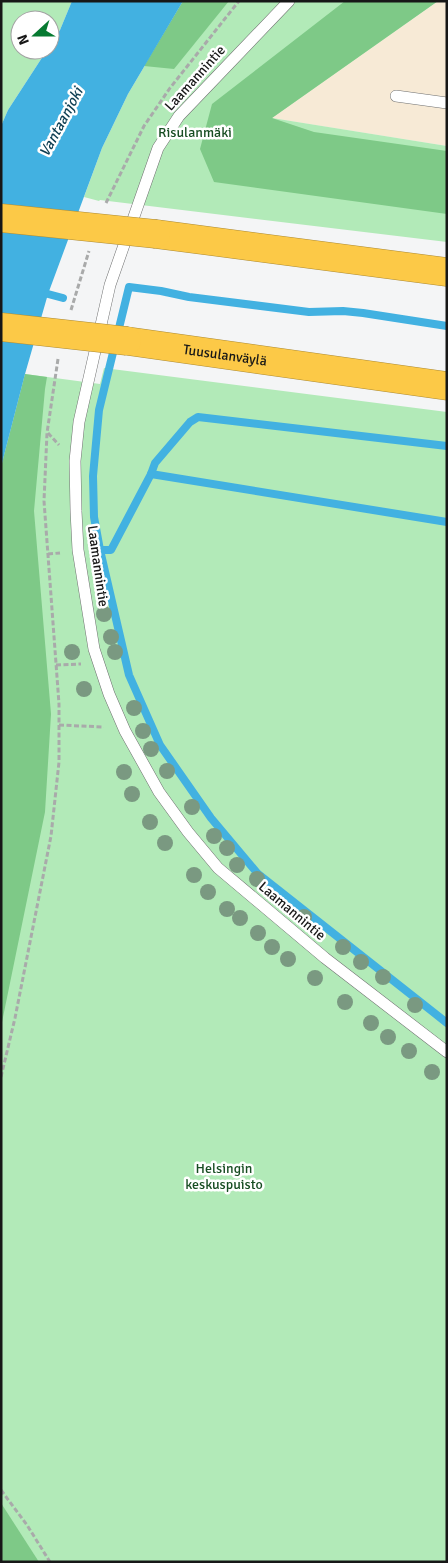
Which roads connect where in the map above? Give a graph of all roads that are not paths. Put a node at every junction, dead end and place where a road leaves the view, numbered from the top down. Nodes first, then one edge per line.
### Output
1 (288, 1) edge
2 (396, 96) dead end
3 (447, 103) edge
4 (1, 218) edge
5 (447, 272) edge
6 (1, 327) edge
7 (447, 386) edge
8 (447, 1052) edge

1 - 8 lane, Laamannintie
2 - 3 lane
4 - 5 highway, bridge
6 - 7 highway, Tuusulanväylä, bridge

